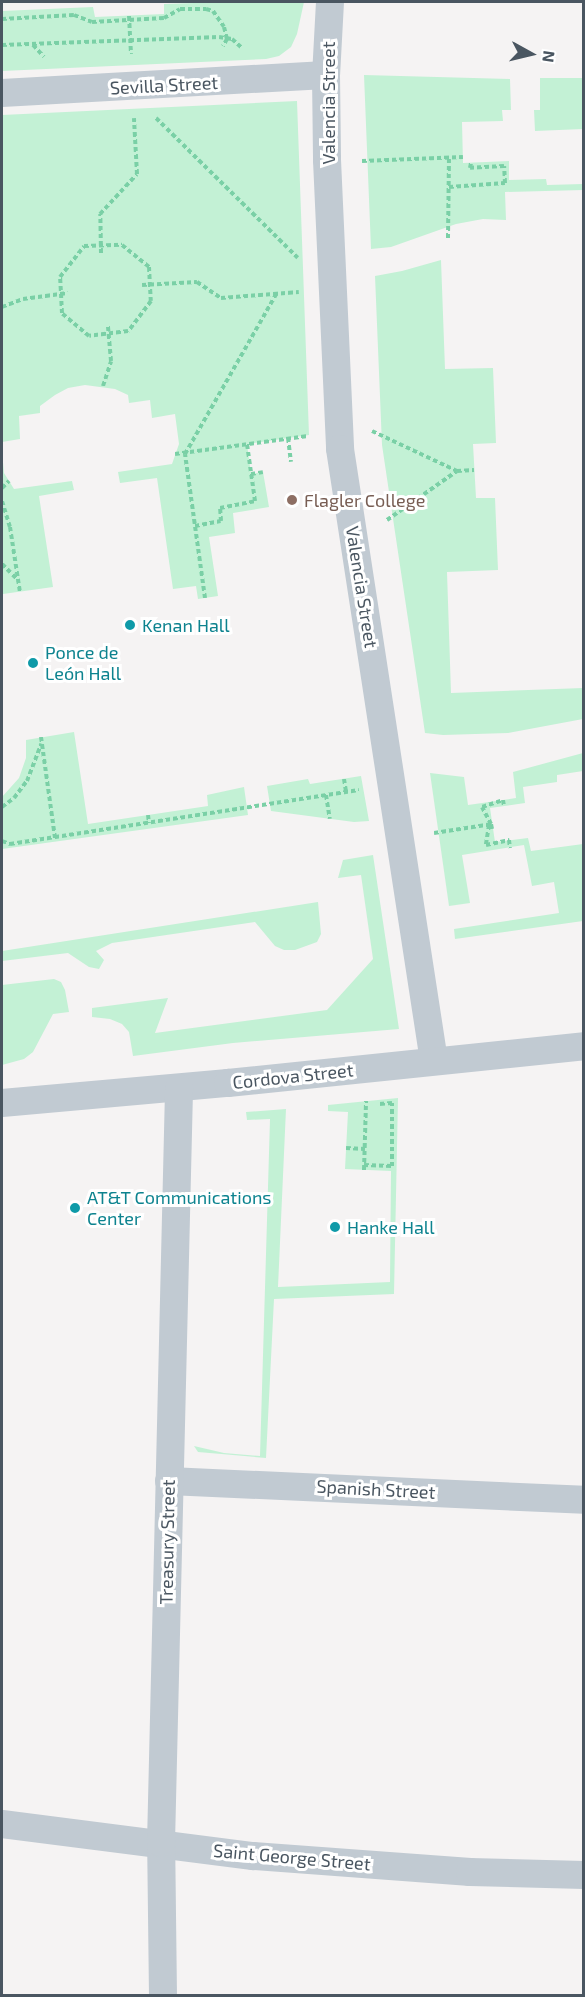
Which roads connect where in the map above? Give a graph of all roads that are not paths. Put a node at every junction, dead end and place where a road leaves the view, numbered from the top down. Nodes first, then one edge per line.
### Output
1 (330, 2) edge
2 (326, 75) junction
3 (2, 93) edge
4 (584, 1046) edge
5 (434, 1061) junction
6 (179, 1088) junction
7 (2, 1103) edge
8 (169, 1481) junction
9 (584, 1500) edge
10 (2, 1824) edge
11 (161, 1843) junction
12 (584, 1875) edge
13 (163, 1995) edge

1 - 2 street, Valencia Street
2 - 3 street, Sevilla Street
2 - 5 street, Valencia Street
4 - 5 street, Cordova Street
5 - 6 street, Cordova Street
6 - 7 street, Cordova Street
6 - 8 street, Treasury Street
8 - 9 street, Spanish Street
8 - 11 street, Treasury Street
10 - 11 street, Saint George Street
11 - 12 street, Saint George Street
11 - 13 street, Treasury Street

